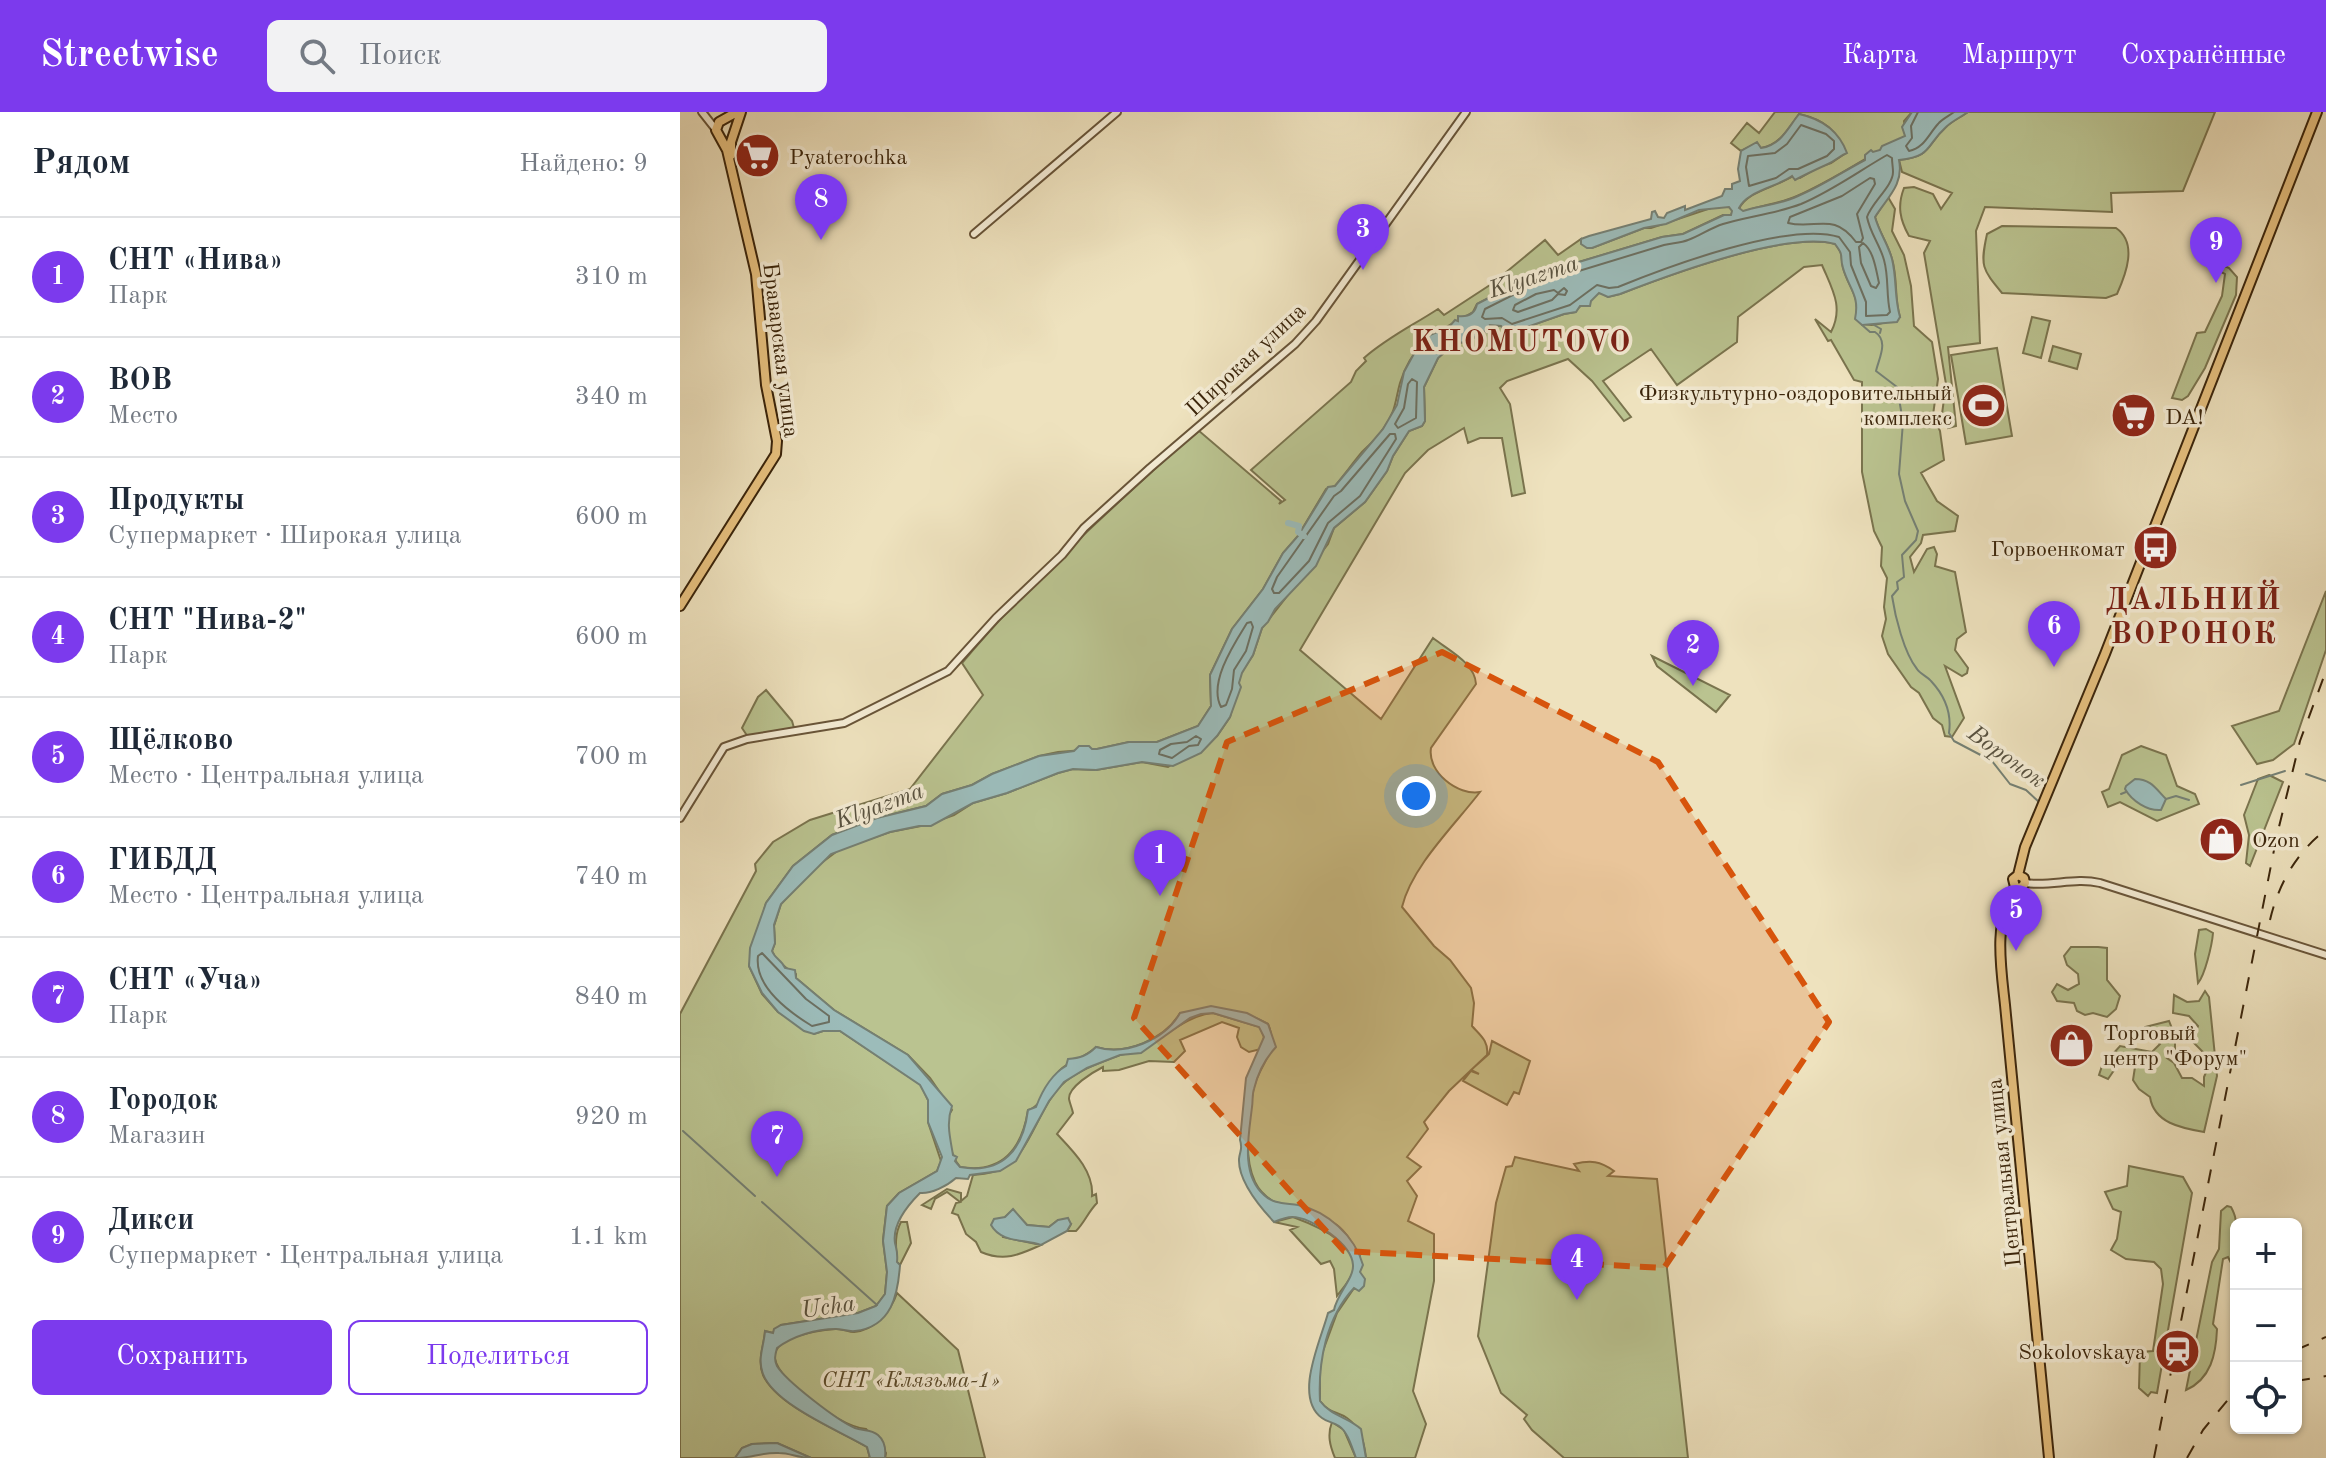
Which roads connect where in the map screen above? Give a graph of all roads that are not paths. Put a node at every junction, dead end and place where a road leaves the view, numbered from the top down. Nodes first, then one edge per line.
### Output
1 (739, 112) edge
2 (1117, 112) edge
3 (1466, 112) edge
4 (2317, 112) edge
5 (705, 115) edge
6 (723, 120) junction
7 (736, 125) junction
8 (719, 134) junction
9 (733, 136) junction
10 (732, 168) junction
11 (974, 234) dead end
12 (680, 606) edge
13 (680, 818) edge
14 (2018, 875) junction
15 (2025, 883) junction
16 (2015, 887) junction
17 (2326, 955) edge
18 (2049, 1458) edge

1 - 6 main road
1 - 7 main road
2 - 11 street
3 - 13 street, Широкая улица
4 - 14 main road, Центральная улица
5 - 6 street
5 - 8 street
6 - 7 main road
6 - 8 main road
7 - 9 main road
8 - 9 main road
8 - 10 main road
9 - 10 main road
10 - 12 main road, Браварская улица
14 - 15 main road
14 - 16 main road, Центральная улица
15 - 16 main road
15 - 17 street
16 - 18 main road, Центральная улица

